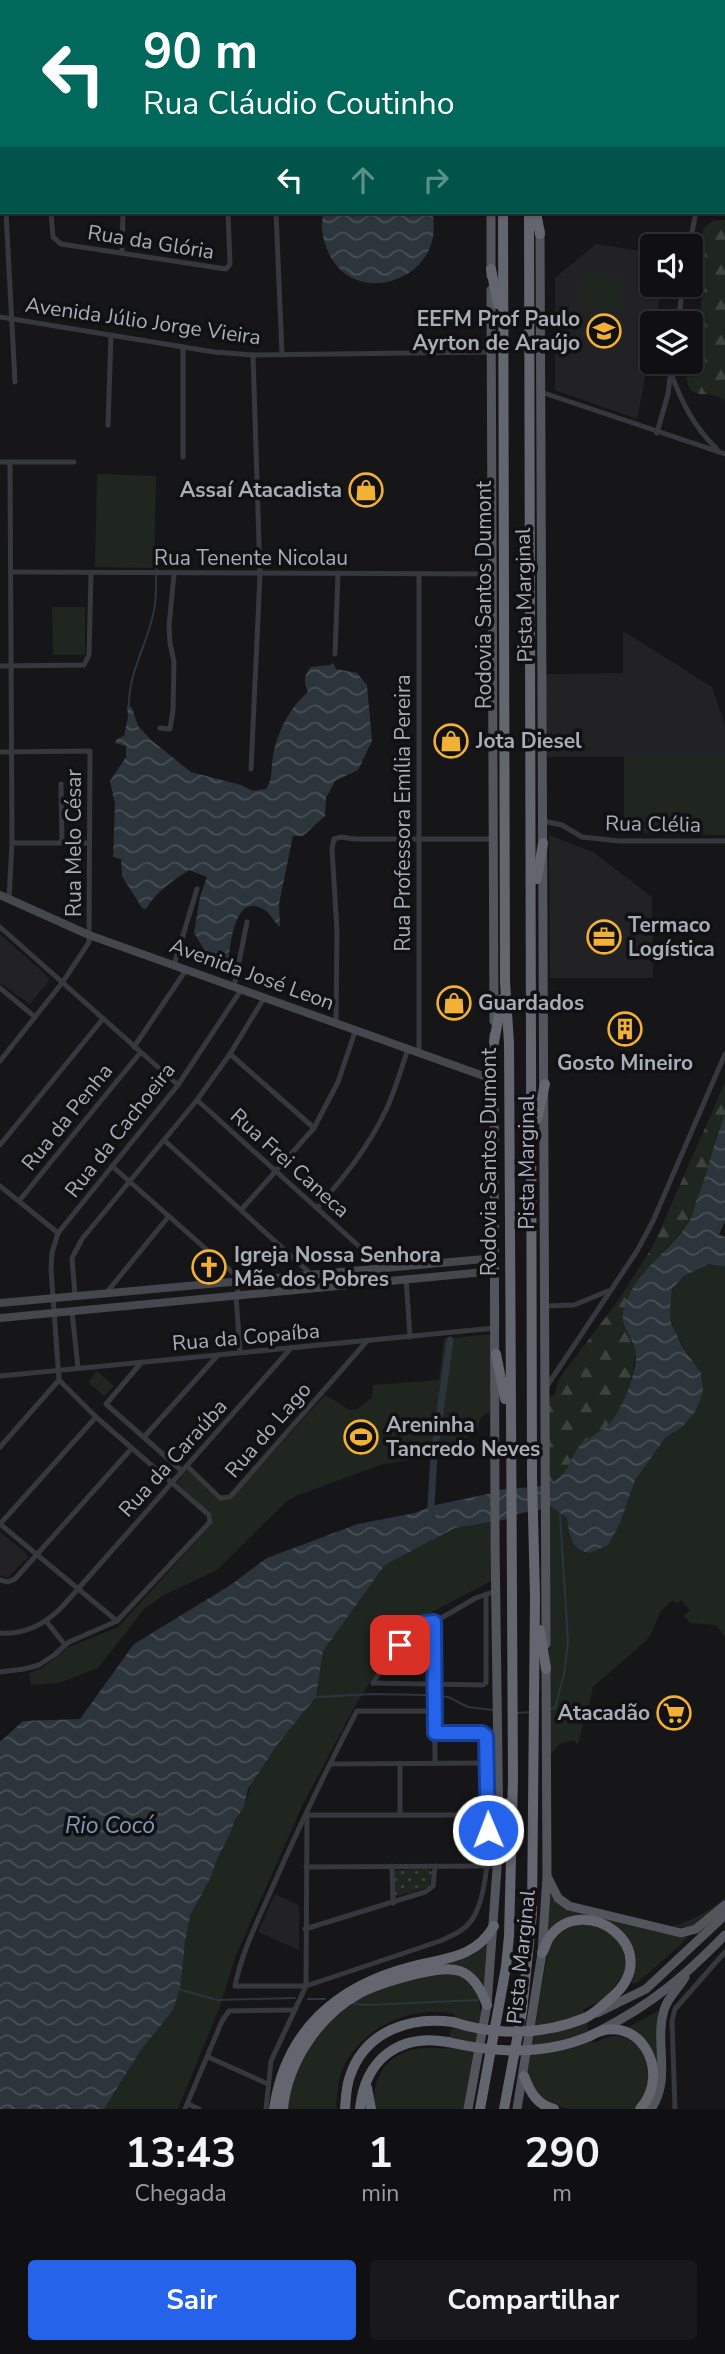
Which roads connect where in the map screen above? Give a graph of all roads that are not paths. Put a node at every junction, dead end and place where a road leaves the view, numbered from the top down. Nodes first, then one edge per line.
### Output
1 (0, 0) edge
2 (0, 29) edge
3 (0, 106) edge
4 (6, 214) edge
5 (51, 214) edge
6 (123, 214) edge
7 (228, 214) edge
8 (276, 214) edge
9 (491, 214) edge
10 (503, 214) edge
11 (529, 214) edge
12 (538, 214) edge
13 (696, 214) edge
14 (0, 229) edge
15 (8, 230) junction
16 (540, 234) joint
17 (692, 234) edge
18 (122, 252) junction
19 (491, 269) junction
20 (0, 317) edge
21 (12, 319) junction
22 (502, 331) junction
23 (111, 335) junction
24 (183, 346) junction
25 (491, 352) junction
26 (253, 355) junction
27 (282, 355) junction
28 (671, 374) edge
29 (671, 374) edge
30 (15, 382) dead end
31 (541, 392) junction
32 (108, 425) dead end
33 (657, 433) junction
34 (722, 453) edge
35 (183, 457) dead end
36 (0, 462) edge
37 (10, 462) junction
38 (74, 462) dead end
39 (11, 572) junction
40 (338, 573) junction
41 (90, 574) junction
42 (174, 574) junction
43 (419, 574) junction
44 (492, 574) junction
45 (260, 575) junction
46 (335, 654) dead end
47 (0, 666) edge
48 (11, 666) junction
49 (160, 727) dead end
50 (0, 752) edge
51 (12, 752) junction
52 (251, 769) dead end
53 (61, 784) dead end
54 (543, 821) junction
55 (495, 839) junction
56 (419, 840) junction
57 (725, 841) edge
58 (12, 843) junction
59 (62, 843) junction
60 (89, 843) junction
61 (543, 843) junction
62 (197, 889) dead end
63 (0, 895) edge
64 (9, 899) junction
65 (532, 920) junction
66 (247, 922) dead end
67 (0, 927) edge
68 (89, 935) junction
69 (174, 965) junction
70 (186, 970) junction
71 (505, 982) junction
72 (62, 983) junction
73 (0, 988) edge
74 (241, 990) junction
75 (261, 997) junction
76 (35, 1017) junction
77 (103, 1020) junction
78 (336, 1022) junction
79 (356, 1029) junction
80 (494, 1042) junction
81 (134, 1046) junction
82 (408, 1048) junction
83 (419, 1052) junction
84 (141, 1053) junction
85 (230, 1054) junction
86 (725, 1054) edge
87 (1, 1056) edge
88 (495, 1080) junction
89 (545, 1084) junction
90 (178, 1085) junction
91 (197, 1100) junction
92 (314, 1128) junction
93 (533, 1139) junction
94 (164, 1140) junction
95 (0, 1145) edge
96 (113, 1167) junction
97 (276, 1171) junction
98 (131, 1181) junction
99 (0, 1186) edge
100 (19, 1201) junction
101 (317, 1208) junction
102 (242, 1210) junction
103 (169, 1216) junction
104 (58, 1233) junction
105 (495, 1258) junction
106 (382, 1268) junction
107 (495, 1271) junction
108 (311, 1274) junction
109 (406, 1278) junction
110 (241, 1280) junction
111 (384, 1281) junction
112 (611, 1290) junction
113 (107, 1292) junction
114 (72, 1295) junction
115 (236, 1296) junction
116 (56, 1297) junction
117 (0, 1303) edge
118 (545, 1306) junction
119 (71, 1312) junction
120 (56, 1313) junction
121 (1, 1318) edge
122 (495, 1328) junction
123 (411, 1337) junction
124 (368, 1341) junction
125 (291, 1348) junction
126 (240, 1352) junction
127 (496, 1354) junction
128 (218, 1355) junction
129 (142, 1362) junction
130 (77, 1368) junction
131 (63, 1370) junction
132 (0, 1376) edge
133 (59, 1380) junction
134 (544, 1390) junction
135 (96, 1417) junction
136 (510, 1424) junction
137 (144, 1437) junction
138 (0, 1447) edge
139 (132, 1448) junction
140 (183, 1470) junction
141 (173, 1481) junction
142 (0, 1524) edge
143 (38, 1554) junction
144 (0, 1580) edge
145 (79, 1588) junction
146 (496, 1591) junction
147 (486, 1594) junction
148 (535, 1597) junction
149 (47, 1621) junction
150 (117, 1621) junction
151 (434, 1622) junction
152 (0, 1633) edge
153 (65, 1645) junction
154 (546, 1669) junction
155 (0, 1672) edge
156 (434, 1685) junction
157 (541, 1686) junction
158 (434, 1711) junction
159 (541, 1730) junction
160 (435, 1733) junction
161 (400, 1763) junction
162 (435, 1763) junction
163 (492, 1763) junction
164 (331, 1764) junction
165 (513, 1780) junction
166 (306, 1814) junction
167 (400, 1815) junction
168 (488, 1815) junction
169 (499, 1841) junction
170 (392, 1866) junction
171 (435, 1866) junction
172 (493, 1866) junction
173 (306, 1867) junction
174 (547, 1876) junction
175 (393, 1902) junction
176 (725, 1905) edge
177 (725, 1915) edge
178 (494, 1926) junction
179 (305, 1929) junction
180 (725, 1936) edge
181 (725, 1952) edge
182 (542, 1953) junction
183 (687, 1974) junction
184 (306, 1986) junction
185 (487, 2005) junction
186 (294, 2010) junction
187 (590, 2016) junction
188 (595, 2033) junction
189 (208, 2057) junction
190 (524, 2076) junction
191 (348, 2079) junction
192 (367, 2080) junction
193 (268, 2084) junction
194 (187, 2106) edge
195 (199, 2109) edge
196 (266, 2109) edge
197 (274, 2109) edge
198 (283, 2109) edge
199 (338, 2109) edge
200 (345, 2109) edge
201 (360, 2109) edge
202 (371, 2109) edge
203 (468, 2109) edge
204 (480, 2109) edge
205 (504, 2109) edge
206 (517, 2109) edge
207 (554, 2109) edge
208 (640, 2109) edge
209 (651, 2109) edge
210 (675, 2109) edge

1 - 2 street
2 - 3 street
4 - 15 street
5 - 18 street, Rua da Glória
6 - 18 street
7 - 18 street, Rua da Glória
8 - 27 street
9 - 19 main road, Pista Marginal
10 - 22 highway, Rodovia Santos Dumont
11 - 65 highway, Rodovia Santos Dumont
12 - 16 highway
13 - 17 street
14 - 15 street
15 - 21 street
16 - 31 main road, Pista Marginal
19 - 22 highway
19 - 25 main road, Pista Marginal
20 - 21 street, Avenida Júlio Jorge Vieira
21 - 23 street, Avenida Júlio Jorge Vieira
21 - 30 street
22 - 71 highway, Rodovia Santos Dumont
23 - 24 street, Avenida Júlio Jorge Vieira
23 - 32 street
24 - 26 street, Avenida Júlio Jorge Vieira
24 - 35 street
25 - 27 street, Avenida Júlio Jorge Vieira
25 - 44 main road, Pista Marginal
26 - 27 street, Avenida Júlio Jorge Vieira
26 - 45 street
28 - 33 street
29 - 34 street
31 - 33 street
31 - 54 main road, Pista Marginal
33 - 34 street
36 - 37 street
37 - 38 street
37 - 39 street
39 - 41 street, Rua Tenente Nicolau
39 - 48 street
40 - 43 street, Rua Tenente Nicolau
40 - 45 street, Rua Tenente Nicolau
40 - 46 street
41 - 42 street, Rua Tenente Nicolau
41 - 48 street
42 - 45 street, Rua Tenente Nicolau
42 - 49 street
43 - 44 street, Rua Tenente Nicolau
43 - 56 street, Rua Professora Emília Pereira
44 - 55 main road, Pista Marginal
45 - 52 street
47 - 48 street
48 - 51 street
50 - 51 street
51 - 58 street
51 - 60 street, Rua Melo César
53 - 59 street
54 - 57 street, Rua Clélia
54 - 61 main road, Pista Marginal
55 - 56 street
55 - 80 main road, Pista Marginal
56 - 78 street
56 - 83 street, Rua Professora Emília Pereira
58 - 59 street
58 - 64 street
59 - 60 street
60 - 68 street, Rua Melo César
61 - 65 highway
61 - 89 main road, Pista Marginal
62 - 69 street
63 - 64 street, Avenida José Leon
64 - 68 street, Avenida José Leon
65 - 93 highway, Rodovia Santos Dumont
66 - 74 street
67 - 72 street
68 - 69 street, Avenida José Leon
68 - 72 street
69 - 70 street, Avenida José Leon
70 - 74 street, Avenida José Leon
70 - 81 street
71 - 80 highway
71 - 136 highway, Rodovia Santos Dumont
72 - 76 street
72 - 77 street
73 - 76 street
74 - 75 street, Avenida José Leon
74 - 90 street, Rua da Cachoeira
75 - 78 street, Avenida José Leon
75 - 85 street, Rua da Cachoeira
76 - 87 street
77 - 81 street
77 - 95 street
78 - 79 street, Avenida José Leon
79 - 82 street, Avenida José Leon
79 - 92 street
80 - 88 main road, Pista Marginal
81 - 84 street
82 - 83 street, Avenida José Leon
82 - 101 street
83 - 88 street, Avenida José Leon
84 - 90 street
84 - 100 street, Rua da Penha
85 - 91 street, Rua da Cachoeira
85 - 92 street
86 - 112 street
88 - 105 main road, Pista Marginal
89 - 93 highway
89 - 118 main road, Pista Marginal
90 - 96 street, Rua da Cachoeira
91 - 94 street, Rua da Cachoeira
91 - 97 street, Rua Frei Caneca
92 - 97 street
93 - 148 highway, Rodovia Santos Dumont
94 - 98 street, Rua da Cachoeira
94 - 102 street
96 - 98 street
96 - 104 street, Rua da Cachoeira
97 - 101 street, Rua Frei Caneca
97 - 102 street
98 - 103 street
98 - 114 street, Rua da Cachoeira
99 - 100 street
100 - 104 street
101 - 106 street, Rua Frei Caneca
102 - 108 street
103 - 110 street
103 - 113 street
104 - 116 street, Rua da Cachoeira
105 - 106 street
105 - 107 main road, Pista Marginal
106 - 108 street
106 - 111 street
107 - 109 street
107 - 122 main road, Pista Marginal
108 - 110 street
109 - 111 street
109 - 123 street
110 - 113 street
110 - 115 street
111 - 115 street
112 - 118 street
112 - 134 street
113 - 114 street
114 - 116 street
115 - 119 street
115 - 126 street
116 - 117 street
116 - 120 street, Rua da Cachoeira
117 - 121 street
118 - 134 main road, Pista Marginal
119 - 120 street
119 - 130 street
120 - 121 street
120 - 131 street, Rua da Cachoeira
122 - 123 street, Rua da Copaíba
122 - 127 main road, Pista Marginal
123 - 124 street, Rua da Copaíba
124 - 125 street, Rua da Copaíba
124 - 140 street, Rua do Lago
125 - 126 street, Rua da Copaíba
125 - 140 street, Rua da Caraúba
126 - 128 street, Rua da Copaíba
127 - 136 highway
127 - 146 main road, Pista Marginal
128 - 129 street, Rua da Copaíba
128 - 137 street
129 - 130 street, Rua da Copaíba
129 - 137 street, Rua do Lago
130 - 131 street, Rua da Copaíba
131 - 132 street, Rua da Copaíba
131 - 133 street, Rua da Cachoeira
133 - 135 street
133 - 138 street
134 - 154 main road, Pista Marginal
135 - 139 street
135 - 142 street
136 - 165 highway, Rodovia Santos Dumont
137 - 140 street, Rua do Lago
139 - 141 street
139 - 143 street
140 - 141 street, Rua da Caraúba
141 - 145 street, Rua da Caraúba
141 - 150 street
142 - 143 street
143 - 144 street
143 - 145 street
145 - 149 street, Rua da Caraúba
145 - 150 street
146 - 147 street
146 - 163 main road, Pista Marginal
147 - 151 street
147 - 156 street
148 - 154 highway
148 - 157 highway, Rodovia Santos Dumont
149 - 152 street
149 - 153 street
150 - 153 street
151 - 156 street
151 - 156 street
153 - 155 street
154 - 157 main road, Pista Marginal
156 - 158 street
157 - 159 highway, Rodovia Santos Dumont
158 - 160 street
158 - 164 street
159 - 174 main road, Pista Marginal
159 - 205 highway, Rodovia Santos Dumont
160 - 162 street
160 - 163 street
161 - 162 street
161 - 164 street
161 - 167 street
162 - 163 street
163 - 168 street
163 - 169 main road, Pista Marginal
164 - 166 street
165 - 169 highway
165 - 204 highway, Rodovia Santos Dumont
166 - 167 street
166 - 173 street
166 - 184 street
167 - 168 street
168 - 172 street
169 - 172 main road, Pista Marginal
170 - 171 street
170 - 173 street
170 - 175 street
171 - 172 street
171 - 175 street
172 - 178 main road, Pista Marginal
172 - 184 street
173 - 179 street
174 - 176 main road
174 - 182 main road, Pista Marginal
175 - 179 street
177 - 187 main road
178 - 185 main road, Pista Marginal
178 - 197 highway
179 - 184 street
180 - 183 main road
181 - 210 street
182 - 187 highway
182 - 190 main road, Pista Marginal
183 - 188 main road
183 - 209 main road
184 - 186 street
185 - 198 highway
185 - 203 main road, Pista Marginal
186 - 189 street
186 - 193 street
187 - 191 highway, bridge
188 - 192 highway, bridge
188 - 208 highway
189 - 193 street
189 - 194 street
190 - 206 main road, Pista Marginal
190 - 207 highway
191 - 199 highway
191 - 200 highway
192 - 201 highway
192 - 202 highway
193 - 196 street
194 - 195 street

